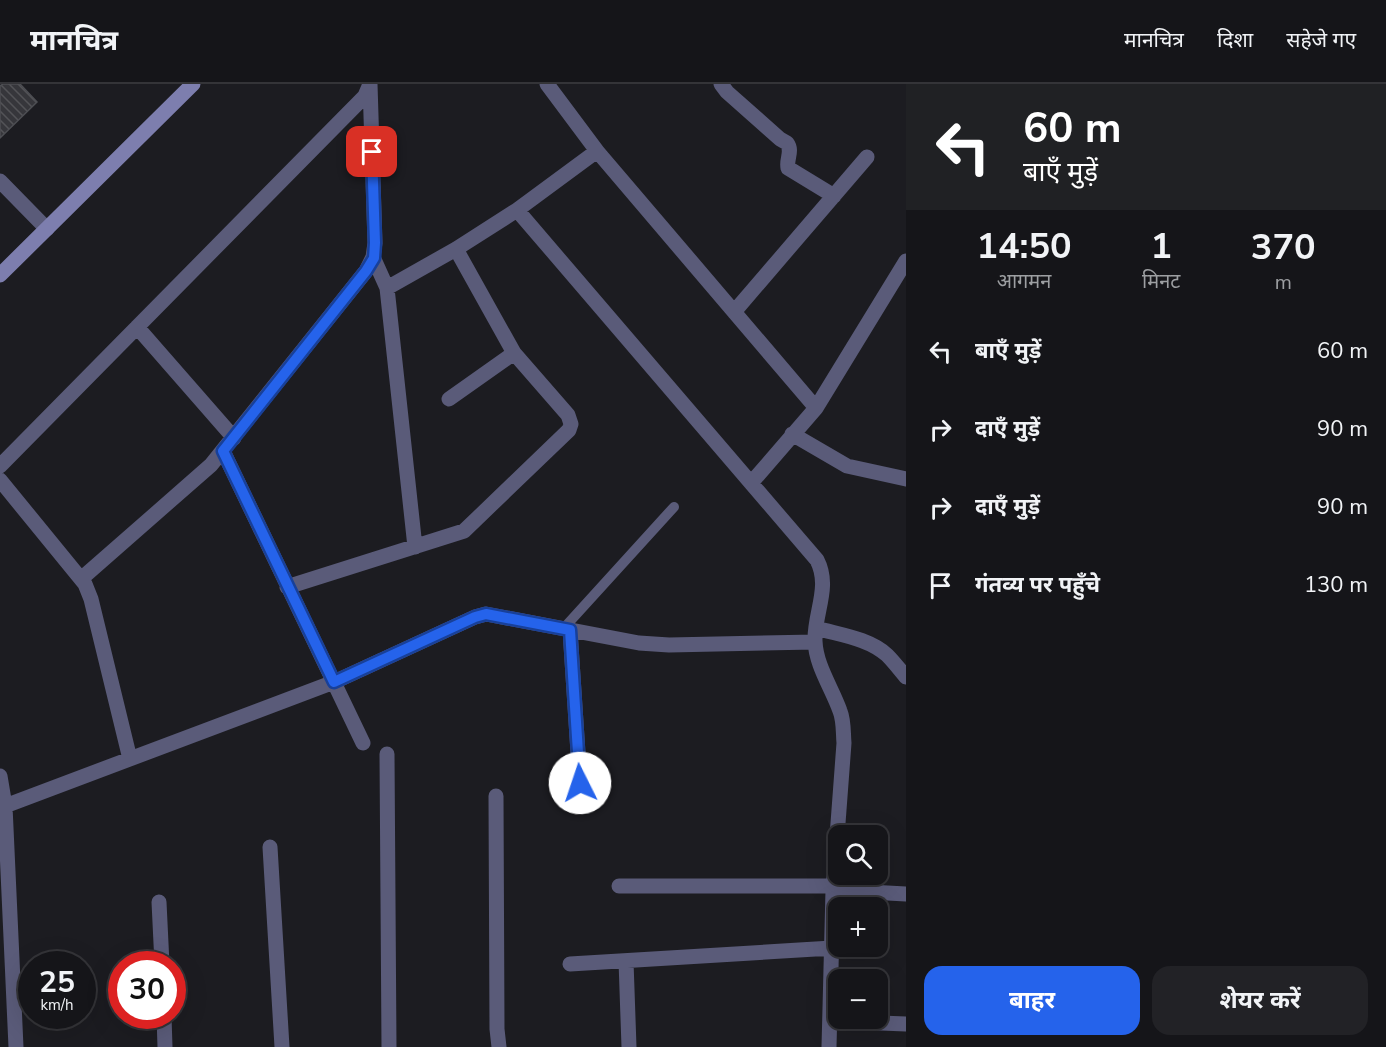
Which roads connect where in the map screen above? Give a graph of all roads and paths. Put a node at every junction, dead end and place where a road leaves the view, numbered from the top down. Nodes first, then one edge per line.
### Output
1 (192, 84) edge
2 (370, 84) edge
3 (547, 84) edge
4 (721, 84) edge
5 (597, 151) junction
6 (867, 157) dead end
7 (0, 181) edge
8 (834, 196) junction
9 (517, 210) junction
10 (47, 229) junction
11 (456, 249) junction
12 (374, 258) junction
13 (906, 261) edge
14 (0, 275) edge
15 (387, 288) junction
16 (735, 312) junction
17 (137, 327) junction
18 (514, 353) junction
19 (449, 399) dead end
20 (816, 408) junction
21 (792, 434) junction
22 (234, 438) junction
23 (223, 451) junction
24 (0, 466) edge
25 (906, 478) edge
26 (0, 480) edge
27 (752, 482) junction
28 (674, 507) dead end
29 (415, 547) junction
30 (81, 579) junction
31 (287, 587) junction
32 (566, 630) junction
33 (816, 635) junction
34 (906, 676) edge
35 (334, 682) junction
36 (363, 743) dead end
37 (387, 754) dead end
38 (130, 759) junction
39 (0, 776) edge
40 (580, 783) dead end
41 (496, 796) dead end
42 (5, 806) junction
43 (270, 847) dead end
44 (619, 886) dead end
45 (833, 888) junction
46 (906, 894) edge
47 (833, 897) edge
48 (159, 902) dead end
49 (5, 915) edge
50 (828, 948) edge
51 (161, 951) edge
52 (626, 961) junction
53 (570, 964) dead end
54 (888, 1023) edge
55 (906, 1024) edge
56 (164, 1029) edge
57 (830, 1029) edge
58 (16, 1047) edge
59 (165, 1047) edge
60 (282, 1047) edge
61 (388, 1047) edge
62 (498, 1047) edge
63 (629, 1047) edge
64 (829, 1047) edge

1 - 10 main road
2 - 12 street
2 - 17 street
3 - 5 street
4 - 8 street
5 - 9 street
5 - 16 street
6 - 8 street
7 - 10 street
8 - 16 street
9 - 11 street
9 - 27 street
10 - 14 main road
11 - 15 street
11 - 18 street
12 - 15 street
12 - 22 street
13 - 20 street
15 - 29 street
16 - 20 street
17 - 22 street
17 - 24 street
18 - 19 street
18 - 29 street
20 - 21 street
21 - 25 street
21 - 27 street
22 - 23 street
23 - 30 street
23 - 31 street
26 - 30 street
27 - 33 street
28 - 32 lane
29 - 31 street
30 - 38 street
31 - 35 street
32 - 33 street
32 - 35 street
32 - 40 street
33 - 34 street
33 - 45 street
35 - 36 street
35 - 38 street
37 - 61 street
38 - 42 street
39 - 42 street
41 - 62 street
42 - 49 street
43 - 60 street
44 - 45 street
45 - 46 street
45 - 47 street
48 - 51 street
49 - 58 street
50 - 52 street
52 - 53 street
52 - 63 street
54 - 55 street
56 - 59 street
57 - 64 street

